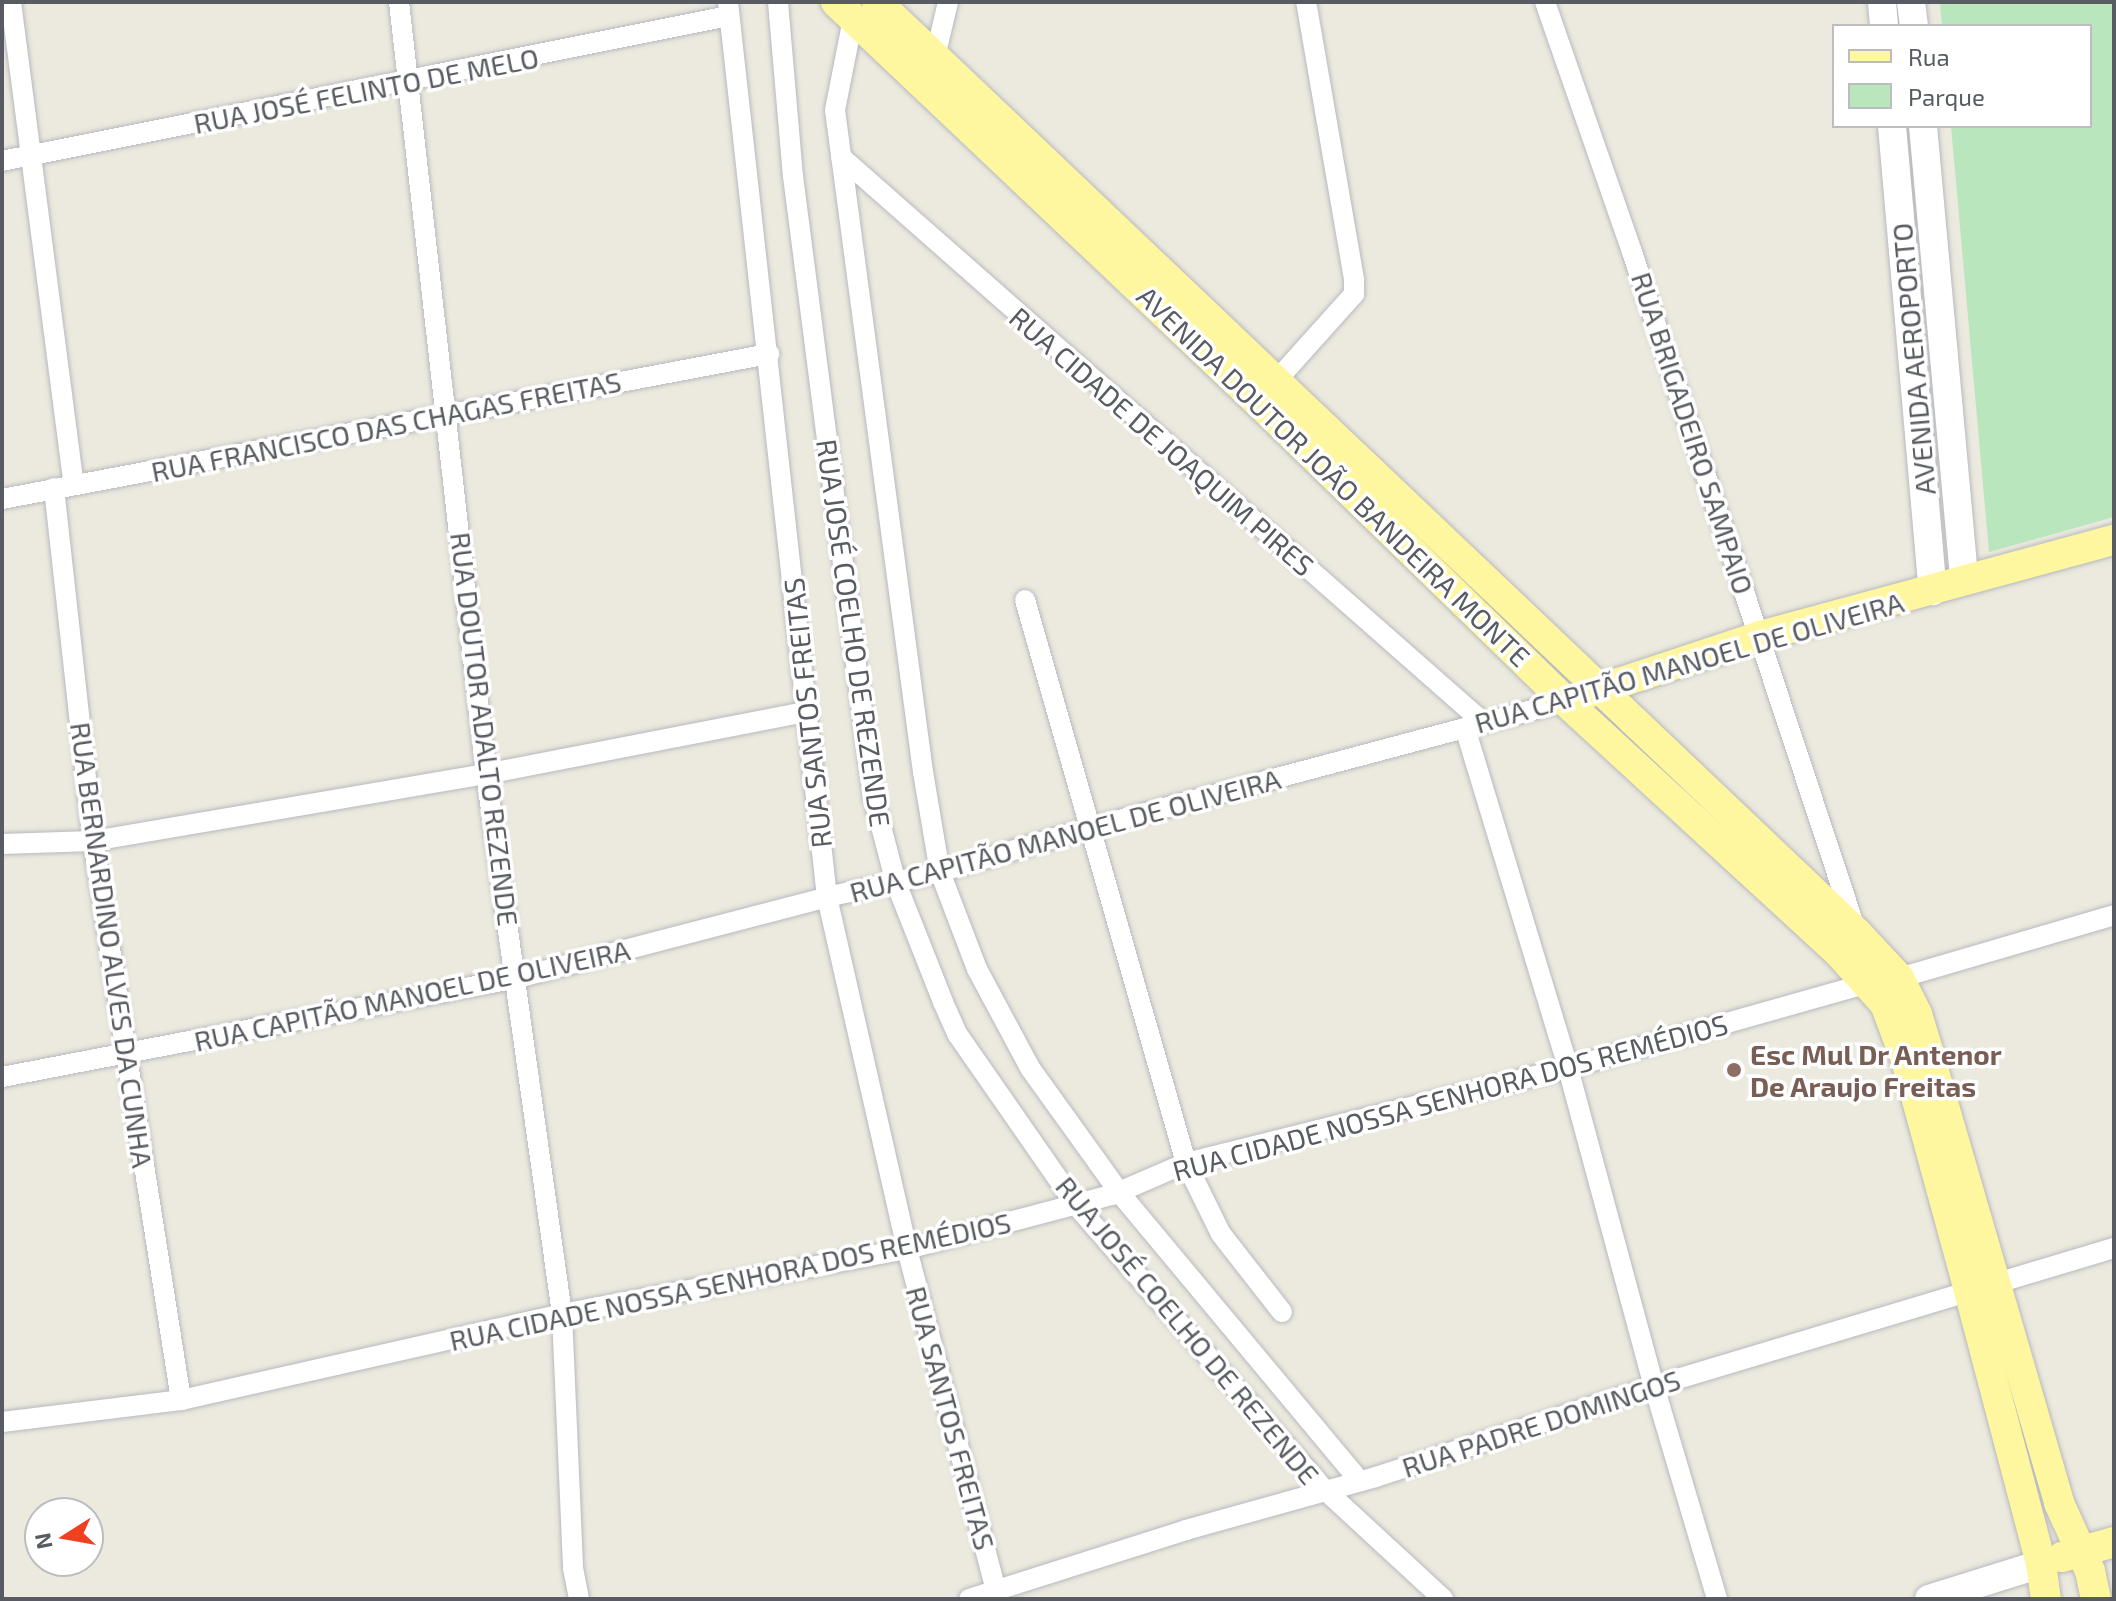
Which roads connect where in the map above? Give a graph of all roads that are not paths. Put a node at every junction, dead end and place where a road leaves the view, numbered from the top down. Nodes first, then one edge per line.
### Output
1 (11, 2) edge
2 (399, 2) edge
3 (778, 2) edge
4 (948, 2) edge
5 (1306, 2) edge
6 (1545, 2) edge
7 (1882, 2) edge
8 (1911, 2) edge
9 (855, 8) edge
10 (728, 9) edge
11 (1884, 24) edge
12 (1914, 24) edge
13 (935, 57) junction
14 (410, 82) junction
15 (1892, 128) edge
16 (1923, 128) edge
17 (32, 154) junction
18 (841, 157) junction
19 (2, 161) edge
20 (769, 354) junction
21 (1276, 381) junction
22 (447, 413) junction
23 (64, 487) junction
24 (2, 499) edge
25 (2114, 540) edge
26 (1964, 580) junction
27 (1933, 591) junction
28 (1025, 600) dead end
29 (1760, 636) junction
30 (1598, 690) junction
31 (1565, 701) junction
32 (805, 712) junction
33 (1474, 725) junction
34 (486, 774) junction
35 (1089, 828) junction
36 (93, 841) junction
37 (2, 844) edge
38 (1782, 863) junction
39 (940, 872) junction
40 (896, 883) junction
41 (1764, 887) junction
42 (827, 897) junction
43 (2114, 915) edge
44 (1847, 942) junction
45 (517, 978) junction
46 (1899, 978) junction
47 (1865, 984) junction
48 (124, 1056) junction
49 (1917, 1056) junction
50 (1568, 1068) junction
51 (2, 1077) edge
52 (1186, 1163) junction
53 (1119, 1192) junction
54 (1076, 1205) junction
55 (2114, 1248) edge
56 (907, 1249) junction
57 (1998, 1282) junction
58 (1969, 1291) junction
59 (1282, 1312) dead end
60 (562, 1314) junction
61 (1654, 1386) junction
62 (181, 1400) junction
63 (2, 1422) edge
64 (1360, 1481) junction
65 (1325, 1490) junction
66 (2114, 1542) edge
67 (2080, 1551) junction
68 (2041, 1564) junction
69 (997, 1595) edge
70 (579, 1599) edge
71 (969, 1599) edge
72 (1443, 1599) edge
73 (1717, 1599) edge
74 (1929, 1599) edge
75 (2046, 1599) edge
76 (2096, 1599) edge

1 - 17 street, RUA BERNARDINO ALVES DA CUNHA
2 - 14 street, RUA DOUTOR ADALTO REZENDE
3 - 40 street, RUA JOSÉ COELHO DE REZENDE
4 - 13 street
5 - 21 street
6 - 29 street, RUA BRIGADEIRO SAMPAIO
7 - 11 street
8 - 12 street
9 - 13 main road, AVENIDA DOUTOR JOÃO BANDEIRA MONTE
9 - 18 street, RUA JOSÉ COELHO DE REZENDE
9 - 31 main road, AVENIDA DOUTOR JOÃO BANDEIRA MONTE
10 - 14 street, RUA JOSÉ FELINTO DE MELO
10 - 20 street, RUA SANTOS FREITAS
13 - 21 main road, AVENIDA DOUTOR JOÃO BANDEIRA MONTE
14 - 17 street, RUA JOSÉ FELINTO DE MELO
14 - 22 street, RUA DOUTOR ADALTO REZENDE
15 - 27 street, AVENIDA AEROPORTO
16 - 26 street, AVENIDA AEROPORTO
17 - 19 street, RUA JOSÉ FELINTO DE MELO
17 - 23 street, RUA BERNARDINO ALVES DA CUNHA
18 - 33 street, RUA CIDADE DE JOAQUIM PIRES
18 - 39 street, RUA JOSÉ COELHO DE REZENDE
20 - 22 street, RUA FRANCISCO DAS CHAGAS FREITAS
20 - 32 street, RUA SANTOS FREITAS
21 - 30 main road, AVENIDA DOUTOR JOÃO BANDEIRA MONTE
22 - 23 street, RUA FRANCISCO DAS CHAGAS FREITAS
22 - 34 street, RUA DOUTOR ADALTO REZENDE
23 - 24 street, RUA FRANCISCO DAS CHAGAS FREITAS
23 - 36 street, RUA BERNARDINO ALVES DA CUNHA
25 - 26 main road, RUA CAPITÃO MANOEL DE OLIVEIRA
26 - 27 main road, RUA CAPITÃO MANOEL DE OLIVEIRA
27 - 29 main road, RUA CAPITÃO MANOEL DE OLIVEIRA
28 - 35 street
29 - 30 main road, RUA CAPITÃO MANOEL DE OLIVEIRA
29 - 44 street, RUA BRIGADEIRO SAMPAIO
30 - 31 main road, RUA CAPITÃO MANOEL DE OLIVEIRA
30 - 38 main road, AVENIDA DOUTOR JOÃO BANDEIRA MONTE
31 - 33 street, RUA CAPITÃO MANOEL DE OLIVEIRA
31 - 41 main road, AVENIDA DOUTOR JOÃO BANDEIRA MONTE
32 - 34 street
32 - 42 street, RUA SANTOS FREITAS
33 - 35 street, RUA CAPITÃO MANOEL DE OLIVEIRA
33 - 50 street
34 - 36 street
34 - 45 street, RUA DOUTOR ADALTO REZENDE
35 - 39 street, RUA CAPITÃO MANOEL DE OLIVEIRA
35 - 52 street
36 - 37 street
36 - 48 street, RUA BERNARDINO ALVES DA CUNHA
38 - 41 main road
38 - 44 main road, AVENIDA DOUTOR JOÃO BANDEIRA MONTE
39 - 40 street, RUA CAPITÃO MANOEL DE OLIVEIRA
39 - 53 street, RUA JOSÉ COELHO DE REZENDE
40 - 42 street, RUA CAPITÃO MANOEL DE OLIVEIRA
40 - 54 street, RUA JOSÉ COELHO DE REZENDE
41 - 44 main road, AVENIDA DOUTOR JOÃO BANDEIRA MONTE
42 - 45 street, RUA CAPITÃO MANOEL DE OLIVEIRA
42 - 56 street, RUA SANTOS FREITAS
43 - 46 street
44 - 46 main road, AVENIDA DOUTOR JOÃO BANDEIRA MONTE
44 - 47 main road, AVENIDA DOUTOR JOÃO BANDEIRA MONTE
45 - 48 street, RUA CAPITÃO MANOEL DE OLIVEIRA
45 - 60 street, RUA DOUTOR ADALTO REZENDE
46 - 49 main road
47 - 49 main road, AVENIDA DOUTOR JOÃO BANDEIRA MONTE
47 - 50 street, RUA CIDADE NOSSA SENHORA DOS REMÉDIOS
48 - 51 street, RUA CAPITÃO MANOEL DE OLIVEIRA
48 - 62 street, RUA BERNARDINO ALVES DA CUNHA
49 - 57 main road
49 - 58 main road
50 - 52 street, RUA CIDADE NOSSA SENHORA DOS REMÉDIOS
50 - 61 street
52 - 53 street, RUA CIDADE NOSSA SENHORA DOS REMÉDIOS
52 - 59 street
53 - 54 street, RUA CIDADE NOSSA SENHORA DOS REMÉDIOS
53 - 64 street, RUA JOSÉ COELHO DE REZENDE
54 - 56 street, RUA CIDADE NOSSA SENHORA DOS REMÉDIOS
54 - 65 street, RUA JOSÉ COELHO DE REZENDE
55 - 57 street, RUA PADRE DOMINGOS
56 - 60 street, RUA CIDADE NOSSA SENHORA DOS REMÉDIOS
56 - 69 street, RUA SANTOS FREITAS
57 - 58 street, RUA PADRE DOMINGOS
57 - 67 main road
58 - 61 street, RUA PADRE DOMINGOS
58 - 68 main road
60 - 62 street, RUA CIDADE NOSSA SENHORA DOS REMÉDIOS
60 - 70 street, RUA DOUTOR ADALTO REZENDE
61 - 64 street, RUA PADRE DOMINGOS
61 - 73 street
62 - 63 street, RUA CIDADE NOSSA SENHORA DOS REMÉDIOS
64 - 65 street, RUA PADRE DOMINGOS
65 - 69 street, RUA PADRE DOMINGOS
65 - 72 street, RUA JOSÉ COELHO DE REZENDE
66 - 67 main road
67 - 68 main road
67 - 76 main road
68 - 74 street
68 - 75 main road
69 - 71 street, RUA PADRE DOMINGOS

